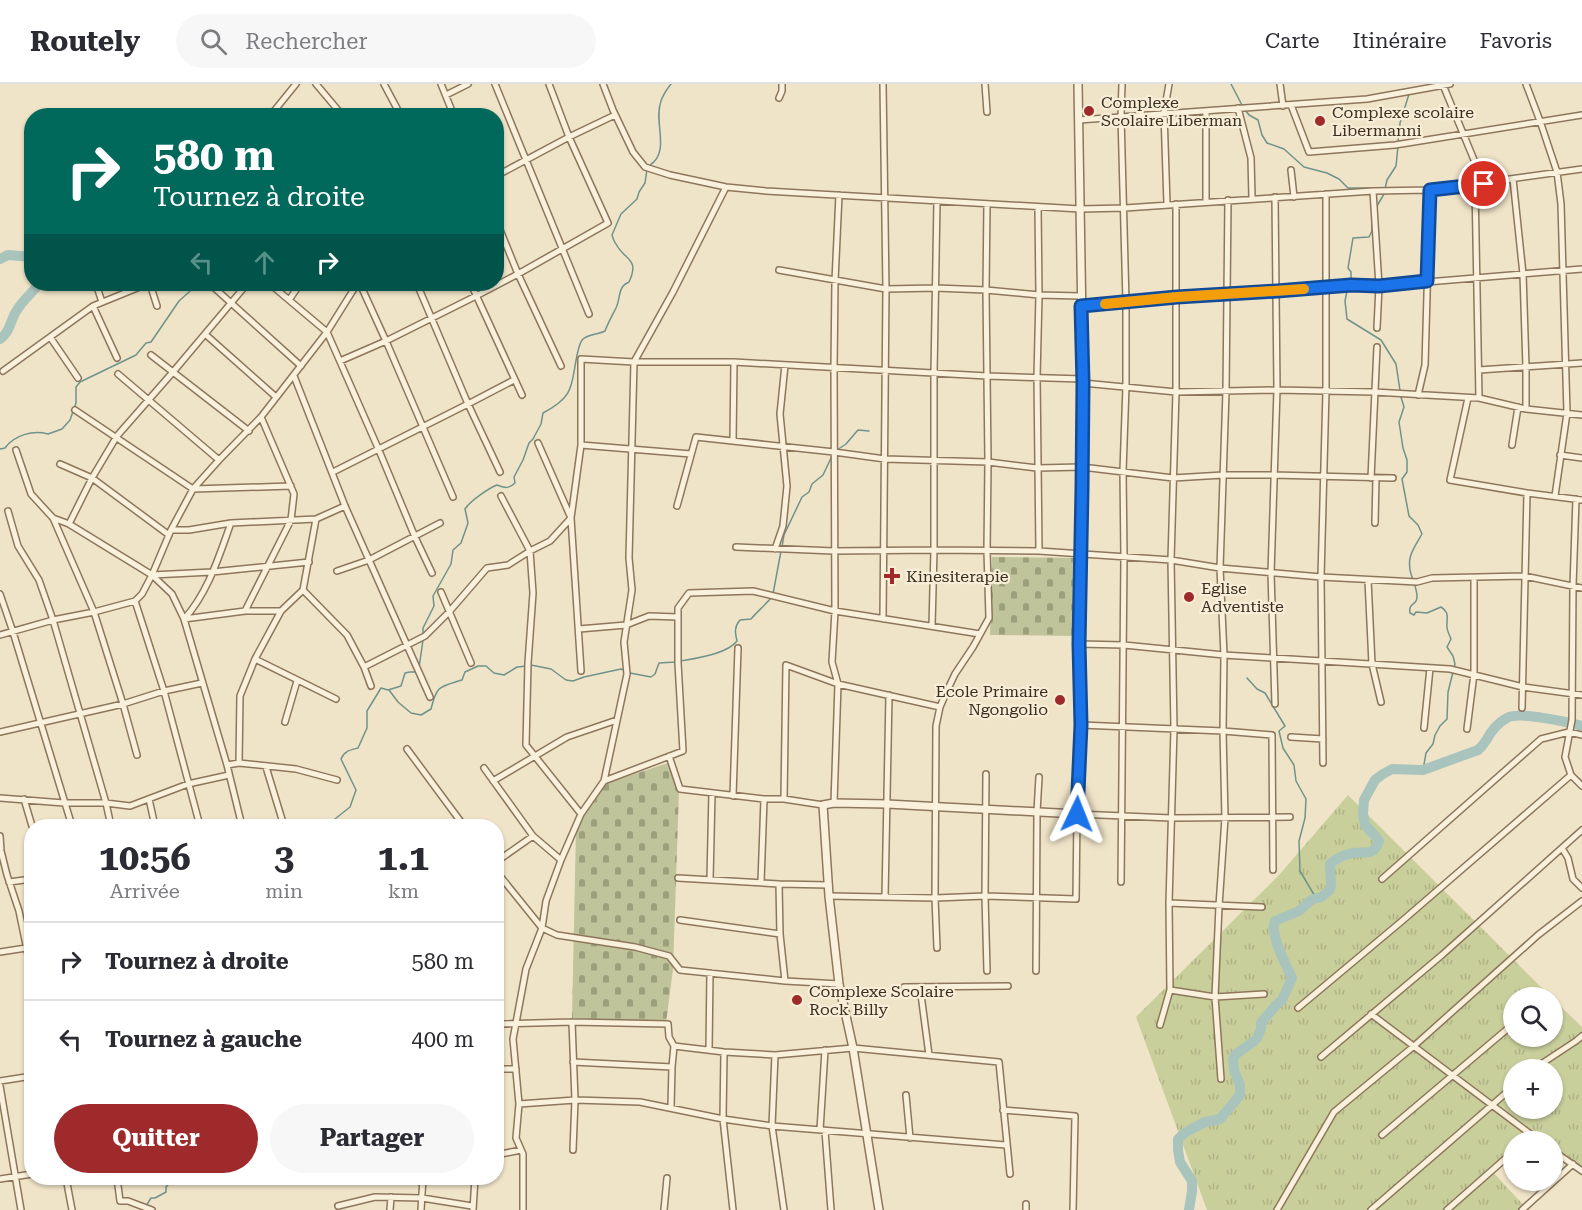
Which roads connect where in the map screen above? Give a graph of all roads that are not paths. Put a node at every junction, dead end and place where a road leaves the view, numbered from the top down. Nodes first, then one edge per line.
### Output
1 (296, 84) edge
2 (316, 84) edge
3 (384, 84) edge
4 (441, 84) edge
5 (468, 84) edge
6 (495, 84) edge
7 (549, 84) edge
8 (603, 84) edge
9 (782, 84) edge
10 (883, 84) edge
11 (986, 84) edge
12 (1078, 84) edge
13 (1122, 84) edge
14 (1169, 84) edge
15 (1280, 84) edge
16 (1447, 84) edge
17 (1526, 84) edge
18 (446, 95) junction
19 (779, 98) dead end
20 (1283, 105) junction
21 (1291, 105) junction
22 (278, 108) edge
23 (336, 108) edge
24 (397, 108) edge
25 (451, 108) edge
26 (1239, 108) junction
27 (1206, 111) junction
28 (987, 112) dead end
29 (1164, 113) junction
30 (615, 115) junction
31 (1582, 115) edge
32 (1121, 116) junction
33 (1079, 120) junction
34 (1540, 121) junction
35 (1463, 133) junction
36 (569, 137) junction
37 (526, 160) junction
38 (1582, 169) edge
39 (1291, 170) dead end
40 (504, 172) edge
41 (1557, 172) junction
42 (1513, 178) junction
43 (1484, 184) junction
44 (1475, 185) junction
45 (726, 187) junction
46 (1430, 190) junction
47 (1373, 191) junction
48 (1326, 194) junction
49 (839, 195) junction
50 (1294, 196) junction
51 (1275, 197) junction
52 (886, 198) junction
53 (1252, 198) junction
54 (1228, 200) junction
55 (937, 201) junction
56 (1206, 202) junction
57 (987, 204) junction
58 (1167, 204) junction
59 (1176, 204) junction
60 (1038, 207) junction
61 (1125, 208) junction
62 (1080, 209) junction
63 (504, 240) edge
64 (562, 248) junction
65 (1582, 268) edge
66 (1562, 269) junction
67 (779, 270) dead end
68 (518, 274) junction
69 (1523, 274) junction
70 (1477, 277) junction
71 (835, 280) junction
72 (504, 281) edge
73 (1427, 281) junction
74 (1379, 286) junction
75 (1326, 287) junction
76 (936, 288) junction
77 (886, 289) junction
78 (986, 290) junction
79 (98, 291) edge
80 (130, 291) edge
81 (151, 291) edge
82 (218, 291) edge
83 (241, 291) edge
84 (278, 291) edge
85 (295, 291) edge
86 (353, 291) edge
87 (361, 291) edge
88 (420, 291) edge
89 (474, 291) edge
90 (486, 291) edge
91 (1277, 291) junction
92 (1226, 294) junction
93 (1039, 295) junction
94 (476, 296) junction
95 (1080, 296) junction
96 (1177, 297) junction
97 (289, 300) junction
98 (102, 302) junction
99 (1126, 302) junction
100 (231, 303) junction
101 (93, 306) junction
102 (157, 306) dead end
103 (1081, 306) junction
104 (589, 314) dead end
105 (431, 318) junction
106 (1377, 328) dead end
107 (327, 332) junction
108 (205, 334) junction
109 (50, 337) junction
110 (386, 341) junction
111 (1377, 347) dead end
112 (151, 355) dead end
113 (117, 358) dead end
114 (340, 361) junction
115 (634, 362) junction
116 (734, 362) junction
117 (1582, 363) edge
118 (1566, 364) junction
119 (785, 365) junction
120 (301, 366) junction
121 (561, 366) dead end
122 (1526, 367) junction
123 (834, 368) junction
124 (885, 370) junction
125 (1479, 370) junction
126 (3, 371) dead end
127 (173, 372) junction
128 (934, 373) junction
129 (118, 374) dead end
130 (294, 376) junction
131 (987, 376) junction
132 (1037, 377) junction
133 (78, 378) dead end
134 (513, 380) junction
135 (1083, 381) junction
136 (1126, 386) junction
137 (1277, 390) junction
138 (1176, 392) junction
139 (1226, 392) junction
140 (1326, 392) junction
141 (1374, 392) junction
142 (522, 395) dead end
143 (1418, 395) junction
144 (276, 397) junction
145 (1468, 398) junction
146 (1479, 399) junction
147 (148, 401) junction
148 (468, 405) junction
149 (1518, 407) junction
150 (1526, 409) junction
151 (75, 410) dead end
152 (1567, 413) junction
153 (1582, 415) edge
154 (261, 417) junction
155 (423, 427) junction
156 (249, 431) junction
157 (117, 436) junction
158 (733, 441) junction
159 (538, 443) dead end
160 (581, 445) junction
161 (1512, 445) dead end
162 (783, 447) junction
163 (378, 448) junction
164 (631, 448) junction
165 (16, 450) dead end
166 (834, 452) junction
167 (691, 454) junction
168 (1560, 455) junction
169 (1582, 458) edge
170 (885, 459) junction
171 (219, 460) junction
172 (934, 461) junction
173 (988, 462) junction
174 (60, 464) dead end
175 (1082, 467) junction
176 (1037, 468) junction
177 (1123, 471) junction
178 (333, 472) junction
179 (500, 472) dead end
180 (1223, 476) junction
181 (1273, 476) junction
182 (1324, 477) junction
183 (92, 478) junction
184 (1173, 478) junction
185 (1373, 478) junction
186 (1393, 478) dead end
187 (291, 486) junction
188 (193, 489) junction
189 (1527, 493) junction
190 (501, 496) dead end
191 (1555, 496) junction
192 (453, 497) dead end
193 (1579, 500) edge
194 (677, 506) dead end
195 (345, 507) junction
196 (8, 512) dead end
197 (53, 518) junction
198 (571, 518) junction
199 (316, 519) junction
200 (291, 520) junction
201 (231, 523) junction
202 (440, 523) dead end
203 (1375, 523) dead end
204 (69, 524) junction
205 (170, 533) junction
206 (415, 537) junction
207 (736, 547) dead end
208 (779, 549) junction
209 (934, 550) junction
210 (530, 551) junction
211 (834, 551) junction
212 (883, 551) junction
213 (987, 551) junction
214 (1039, 551) junction
215 (1082, 554) junction
216 (1124, 557) junction
217 (369, 560) junction
218 (1171, 560) junction
219 (309, 562) junction
220 (268, 566) junction
221 (1220, 568) junction
222 (337, 571) dead end
223 (212, 572) junction
224 (432, 573) dead end
225 (1271, 573) junction
226 (152, 575) junction
227 (1524, 576) junction
228 (1321, 577) junction
229 (1474, 578) junction
230 (1368, 580) junction
231 (1573, 586) junction
232 (1582, 588) edge
233 (303, 590) junction
234 (441, 592) dead end
235 (0, 594) edge
236 (135, 601) junction
237 (245, 611) junction
238 (281, 611) junction
239 (835, 611) junction
240 (94, 612) junction
241 (449, 612) junction
242 (678, 617) junction
243 (184, 619) junction
244 (883, 619) junction
245 (53, 620) junction
246 (626, 625) junction
247 (932, 626) junction
248 (579, 629) junction
249 (13, 632) junction
250 (0, 634) edge
251 (980, 634) junction
252 (1079, 644) junction
253 (406, 645) junction
254 (1124, 645) junction
255 (738, 648) dead end
256 (1174, 649) junction
257 (1224, 655) junction
258 (1275, 658) junction
259 (255, 659) junction
260 (1323, 660) junction
261 (471, 663) dead end
262 (1372, 664) junction
263 (364, 667) junction
264 (1430, 668) junction
265 (581, 671) dead end
266 (1474, 674) junction
267 (297, 681) junction
268 (202, 683) junction
269 (838, 684) junction
270 (371, 686) dead end
271 (1523, 687) junction
272 (165, 692) junction
273 (1572, 694) junction
274 (889, 695) junction
275 (1582, 695) edge
276 (430, 697) dead end
277 (336, 699) dead end
278 (1381, 702) dead end
279 (123, 704) junction
280 (1275, 704) dead end
281 (940, 707) junction
282 (1522, 708) dead end
283 (80, 713) junction
284 (617, 720) junction
285 (285, 722) dead end
286 (40, 723) junction
287 (1081, 725) junction
288 (1123, 727) junction
289 (1424, 728) dead end
290 (1174, 729) junction
291 (1467, 729) dead end
292 (1570, 730) junction
293 (1223, 731) junction
294 (0, 732) edge
295 (1582, 735) edge
296 (1291, 737) dead end
297 (1323, 739) junction
298 (407, 748) dead end
299 (136, 755) dead end
300 (534, 755) junction
301 (669, 756) junction
302 (1323, 763) dead end
303 (239, 764) junction
304 (227, 765) junction
305 (266, 766) junction
306 (484, 768) dead end
307 (986, 774) dead end
308 (229, 775) junction
309 (1571, 775) junction
310 (1039, 777) dead end
311 (337, 780) dead end
312 (493, 781) junction
313 (604, 781) junction
314 (189, 784) junction
315 (1582, 786) edge
316 (712, 793) junction
317 (733, 795) junction
318 (0, 798) edge
319 (24, 799) junction
320 (148, 799) junction
321 (764, 800) junction
322 (784, 800) junction
323 (64, 803) junction
324 (106, 803) junction
325 (834, 803) junction
326 (887, 804) junction
327 (823, 805) junction
328 (935, 807) junction
329 (985, 810) junction
330 (1037, 812) junction
331 (581, 814) junction
332 (1077, 814) junction
333 (1123, 815) junction
334 (1290, 817) dead end
335 (1171, 818) junction
336 (1225, 818) junction
337 (1272, 818) junction
338 (30, 819) edge
339 (70, 819) edge
340 (109, 819) edge
341 (153, 819) edge
342 (198, 819) edge
343 (240, 819) edge
344 (282, 819) edge
345 (459, 819) edge
346 (1582, 830) edge
347 (0, 836) edge
348 (533, 836) junction
349 (1562, 848) junction
350 (504, 856) edge
351 (561, 860) junction
352 (1273, 870) dead end
353 (3, 875) edge
354 (678, 878) dead end
355 (710, 879) junction
356 (1382, 879) dead end
357 (24, 880) edge
358 (504, 881) edge
359 (9, 882) junction
360 (761, 882) junction
361 (1121, 882) dead end
362 (779, 884) junction
363 (829, 885) junction
364 (1582, 888) edge
365 (829, 896) junction
366 (985, 896) junction
367 (885, 897) junction
368 (935, 898) junction
369 (1036, 898) junction
370 (1582, 901) edge
371 (1169, 903) junction
372 (1219, 906) junction
373 (1262, 907) dead end
374 (681, 920) dead end
375 (542, 928) junction
376 (780, 934) junction
377 (24, 936) edge
378 (24, 948) edge
379 (937, 948) dead end
380 (0, 952) edge
381 (987, 970) dead end
382 (1036, 971) dead end
383 (710, 974) junction
384 (785, 981) junction
385 (839, 984) junction
386 (1008, 986) dead end
387 (904, 987) dead end
388 (920, 987) junction
389 (1170, 990) junction
390 (1264, 994) dead end
391 (1215, 997) junction
392 (1298, 1008) dead end
393 (1371, 1014) junction
394 (572, 1022) junction
395 (516, 1023) junction
396 (504, 1024) edge
397 (1160, 1025) dead end
398 (1503, 1032) edge
399 (1582, 1036) edge
400 (674, 1046) junction
401 (1414, 1046) junction
402 (853, 1048) junction
403 (709, 1050) junction
404 (825, 1050) junction
405 (724, 1052) junction
406 (775, 1055) junction
407 (929, 1055) junction
408 (1321, 1057) dead end
409 (1549, 1059) edge
410 (573, 1062) junction
411 (672, 1067) junction
412 (504, 1069) edge
413 (516, 1069) junction
414 (1452, 1074) junction
415 (24, 1077) edge
416 (1221, 1079) dead end
417 (0, 1081) edge
418 (0, 1086) edge
419 (906, 1095) dead end
420 (1503, 1096) edge
421 (575, 1100) junction
422 (519, 1104) junction
423 (1493, 1105) junction
424 (671, 1107) junction
425 (1003, 1110) junction
426 (723, 1119) junction
427 (772, 1126) junction
428 (822, 1130) junction
429 (1527, 1131) edge
430 (866, 1134) junction
431 (1382, 1135) dead end
432 (910, 1138) junction
433 (1006, 1145) junction
434 (521, 1150) junction
435 (573, 1150) dead end
436 (504, 1153) edge
437 (1563, 1157) edge
438 (1503, 1161) edge
439 (1573, 1164) junction
440 (1582, 1171) edge
441 (1010, 1174) dead end
442 (24, 1175) edge
443 (14, 1177) junction
444 (668, 1178) dead end
445 (0, 1179) edge
446 (67, 1185) edge
447 (118, 1185) edge
448 (423, 1185) edge
449 (474, 1185) edge
450 (391, 1197) junction
451 (422, 1198) junction
452 (338, 1206) dead end
453 (148, 1208) edge
454 (472, 1208) edge
455 (21, 1210) edge
456 (72, 1210) edge
457 (390, 1210) edge
458 (421, 1210) edge
459 (523, 1210) edge
460 (664, 1210) edge
461 (733, 1210) edge
462 (784, 1210) edge
463 (831, 1210) edge
464 (879, 1210) edge
465 (1073, 1210) edge
466 (1277, 1210) edge
467 (1371, 1210) edge
468 (1448, 1210) edge
469 (1522, 1210) edge

1 - 22 street
2 - 23 street
3 - 24 street
4 - 18 street
5 - 18 street
6 - 37 street
7 - 36 street
8 - 30 street
9 - 19 street
10 - 52 street
11 - 28 street
12 - 33 street
13 - 32 street
14 - 29 street
15 - 20 street
16 - 21 street
16 - 35 street
17 - 34 street
18 - 25 street
20 - 21 street
20 - 26 street
21 - 35 street
26 - 27 street
26 - 53 street
27 - 29 street
27 - 56 street
29 - 32 street
29 - 58 street
30 - 36 street
30 - 45 street
31 - 34 street
32 - 33 street
32 - 61 street
33 - 62 street
34 - 35 street
34 - 41 street
35 - 43 street
36 - 37 street
36 - 64 street
37 - 40 street
37 - 64 street
38 - 41 street
39 - 50 street
41 - 42 street
41 - 66 street
42 - 43 street
42 - 69 street
43 - 44 street
44 - 46 street
44 - 70 street
45 - 49 street
45 - 115 street
46 - 47 street
46 - 73 street
47 - 48 street
47 - 74 street
48 - 50 street
48 - 75 street
49 - 52 street
49 - 71 street
50 - 51 street
51 - 53 street
51 - 91 street
52 - 55 street
52 - 77 street
53 - 54 street
54 - 56 street
54 - 92 street
55 - 57 street
55 - 76 street
56 - 59 street
57 - 60 street
57 - 78 street
58 - 59 street
58 - 61 street
59 - 96 street
60 - 62 street
60 - 93 street
61 - 62 street
61 - 99 street
62 - 95 street
63 - 68 street
64 - 68 street
64 - 104 street
65 - 66 street
66 - 69 street
66 - 118 street
67 - 71 street
68 - 72 street
68 - 121 street
69 - 70 street
69 - 122 street
70 - 73 street
70 - 125 street
71 - 77 street
71 - 123 street
73 - 74 street
73 - 143 street
74 - 75 street
74 - 106 street
75 - 91 street
75 - 140 street
76 - 77 street
76 - 78 street
76 - 128 street
77 - 124 street
78 - 93 street
78 - 131 street
79 - 98 street
80 - 98 street
81 - 102 street
82 - 100 street
83 - 100 street
84 - 97 street
85 - 97 street
86 - 107 street
87 - 110 street
88 - 105 street
89 - 94 street
90 - 94 street
91 - 92 street
91 - 137 street
92 - 96 street
92 - 139 street
93 - 95 street
93 - 132 street
94 - 105 street
94 - 134 street
95 - 103 street
96 - 99 street
96 - 138 street
97 - 107 street
98 - 101 street
99 - 103 street
99 - 136 street
100 - 108 street
100 - 120 street
101 - 109 street
101 - 113 street
103 - 135 street
105 - 110 street
105 - 148 street
107 - 114 street
107 - 120 street
108 - 127 street
108 - 144 street
109 - 126 street
109 - 133 street
110 - 114 street
110 - 155 street
111 - 141 street
112 - 127 street
114 - 163 street
115 - 116 street
115 - 160 street
115 - 164 street
116 - 119 street
116 - 158 street
117 - 118 street
118 - 122 street
118 - 152 street
119 - 123 street
119 - 162 street
120 - 130 street
122 - 125 street
122 - 150 street
123 - 124 street
123 - 166 street
124 - 128 street
124 - 170 street
125 - 146 street
127 - 147 street
127 - 156 street
128 - 131 street
128 - 172 street
129 - 147 street
130 - 144 street
130 - 178 street
131 - 132 street
131 - 173 street
132 - 135 street
132 - 176 street
134 - 142 street
134 - 148 street
135 - 136 street
135 - 175 street
136 - 138 street
136 - 177 street
137 - 139 street
137 - 140 street
137 - 181 street
138 - 139 street
138 - 184 street
139 - 180 street
140 - 141 street
140 - 182 street
141 - 143 street
141 - 185 street
143 - 145 street
144 - 154 street
145 - 146 street
145 - 189 street
146 - 149 street
147 - 157 street
147 - 171 street
148 - 155 street
148 - 179 street
149 - 150 street
149 - 161 street
150 - 152 street
151 - 157 street
152 - 153 street
152 - 168 street
154 - 156 street
154 - 187 street
155 - 163 street
155 - 192 street
156 - 171 street
157 - 183 street
157 - 188 street
158 - 162 street
158 - 167 street
159 - 198 street
160 - 164 street
160 - 198 street
162 - 166 street
162 - 208 street
163 - 178 street
163 - 206 street
164 - 167 street
164 - 246 street
165 - 197 street
166 - 170 street
166 - 211 street
167 - 194 street
168 - 169 street
168 - 191 street
170 - 172 street
170 - 212 street
171 - 188 street
172 - 173 street
172 - 209 street
173 - 176 street
173 - 213 street
174 - 183 street
175 - 176 street
175 - 177 street
175 - 215 street
176 - 214 street
177 - 184 street
177 - 216 street
178 - 195 street
180 - 181 street
180 - 184 street
180 - 221 street
181 - 182 street
181 - 225 street
182 - 185 street
182 - 228 street
183 - 204 street
183 - 205 street
184 - 218 street
185 - 186 street
185 - 203 street
187 - 188 street
187 - 200 street
188 - 205 street
189 - 191 street
189 - 227 street
190 - 210 street
191 - 193 street
193 - 231 street
195 - 199 street
195 - 217 street
196 - 245 street
197 - 204 street
197 - 240 street
198 - 210 street
198 - 248 street
199 - 200 street
199 - 219 street
200 - 201 street
200 - 220 street
201 - 205 street
201 - 223 street
202 - 206 street
204 - 226 street
205 - 226 street
206 - 217 street
206 - 224 street
207 - 208 street
208 - 211 street
209 - 212 street
209 - 213 street
209 - 247 street
210 - 241 street
210 - 300 street
211 - 212 street
211 - 239 street
212 - 244 street
213 - 214 street
213 - 251 street
214 - 215 street
215 - 216 street
215 - 252 street
216 - 218 street
216 - 254 street
217 - 222 street
217 - 253 street
218 - 221 street
218 - 256 street
219 - 220 street
219 - 233 street
220 - 223 street
220 - 237 street
221 - 225 street
221 - 257 street
223 - 226 street
223 - 243 street
225 - 228 street
225 - 258 street
226 - 236 street
226 - 243 street
227 - 229 street
227 - 231 street
227 - 271 street
228 - 230 street
228 - 260 street
229 - 230 street
229 - 266 street
230 - 262 street
231 - 232 street
231 - 273 street
233 - 238 street
233 - 263 street
234 - 241 street
235 - 249 street
236 - 240 street
236 - 272 street
237 - 238 street
237 - 243 street
238 - 259 street
239 - 242 street
239 - 244 street
239 - 269 street
240 - 245 street
240 - 279 street
241 - 253 street
241 - 261 street
242 - 246 street
242 - 301 street
243 - 268 street
244 - 247 street
245 - 249 street
245 - 283 street
246 - 248 street
246 - 284 street
247 - 251 street
248 - 265 street
249 - 250 street
249 - 286 street
251 - 281 street
252 - 254 street
252 - 287 street
253 - 263 street
253 - 276 street
254 - 256 street
254 - 288 street
255 - 317 street
256 - 257 street
256 - 290 street
257 - 258 street
257 - 293 street
258 - 260 street
258 - 280 street
259 - 267 street
259 - 303 street
260 - 262 street
260 - 297 street
262 - 264 street
262 - 278 street
263 - 270 street
264 - 266 street
264 - 289 street
266 - 271 street
266 - 291 street
267 - 277 street
267 - 285 street
268 - 272 street
268 - 304 street
269 - 274 street
269 - 322 street
269 - 325 street
271 - 273 street
271 - 282 street
272 - 279 street
272 - 314 street
273 - 275 street
273 - 292 street
274 - 281 street
274 - 326 street
279 - 283 street
279 - 299 street
281 - 328 street
283 - 286 street
283 - 324 street
284 - 300 street
284 - 313 street
286 - 294 street
286 - 323 street
287 - 288 street
287 - 332 street
288 - 290 street
288 - 333 street
290 - 293 street
290 - 335 street
292 - 295 street
292 - 309 street
292 - 356 street
293 - 336 street
293 - 337 street
296 - 297 street
297 - 302 street
298 - 345 street
300 - 312 street
300 - 331 street
301 - 313 street
301 - 316 street
303 - 304 street
303 - 305 street
304 - 308 street
305 - 311 street
305 - 344 street
306 - 312 street
307 - 329 street
308 - 314 street
308 - 343 street
309 - 315 street
309 - 392 street
310 - 330 street
312 - 348 street
313 - 331 street
314 - 320 street
314 - 342 street
316 - 317 street
316 - 355 street
317 - 321 street
318 - 319 street
319 - 323 street
319 - 338 street
320 - 324 street
320 - 341 street
321 - 322 street
321 - 360 street
322 - 327 street
323 - 324 street
323 - 339 street
324 - 340 street
325 - 326 street
325 - 327 street
326 - 328 street
326 - 367 street
327 - 363 street
328 - 329 street
328 - 368 street
329 - 330 street
329 - 366 street
330 - 332 street
330 - 369 street
331 - 351 street
332 - 333 street
332 - 369 street
333 - 335 street
333 - 361 street
334 - 337 street
335 - 336 street
335 - 371 street
336 - 337 street
336 - 372 street
337 - 352 street
346 - 349 street
347 - 353 street
348 - 350 street
348 - 351 street
349 - 364 street
349 - 393 street
351 - 375 street
353 - 359 street
354 - 355 street
355 - 360 street
357 - 359 street
358 - 375 street
359 - 377 street
360 - 362 street
362 - 363 street
362 - 376 street
363 - 365 street
365 - 367 street
365 - 385 street
366 - 368 street
366 - 369 street
366 - 381 street
367 - 368 street
368 - 379 street
369 - 382 street
370 - 401 street
371 - 372 street
371 - 389 street
372 - 373 street
372 - 391 street
374 - 376 street
375 - 383 street
375 - 395 street
376 - 384 street
378 - 380 street
383 - 384 street
383 - 403 street
384 - 385 street
385 - 402 street
386 - 388 street
387 - 388 street
388 - 407 street
389 - 391 street
389 - 397 street
390 - 391 street
391 - 416 street
393 - 401 street
393 - 408 street
394 - 395 street
394 - 400 street
394 - 410 street
395 - 396 street
395 - 413 street
398 - 414 street
399 - 409 street
400 - 403 street
400 - 411 street
401 - 414 street
401 - 466 street
402 - 404 street
402 - 407 street
402 - 430 street
403 - 405 street
404 - 406 street
404 - 428 street
405 - 406 street
405 - 426 street
406 - 427 street
407 - 425 street
410 - 411 street
410 - 421 street
411 - 424 street
412 - 413 street
413 - 422 street
414 - 423 street
414 - 431 street
415 - 417 street
418 - 443 street
419 - 432 street
420 - 423 street
421 - 422 street
421 - 424 street
421 - 435 street
422 - 434 street
423 - 429 street
423 - 467 street
424 - 426 street
425 - 433 street
425 - 465 street
426 - 427 street
426 - 461 street
427 - 428 street
427 - 462 street
428 - 430 street
428 - 463 street
430 - 432 street
430 - 464 street
432 - 433 street
433 - 441 street
434 - 436 street
434 - 459 street
437 - 439 street
438 - 468 street
439 - 440 street
439 - 469 street
442 - 443 street
443 - 445 street
443 - 455 street
444 - 460 street
446 - 456 street
447 - 453 street
448 - 451 street
449 - 454 street
450 - 451 street
450 - 452 street
450 - 457 street
451 - 454 street
451 - 458 street

